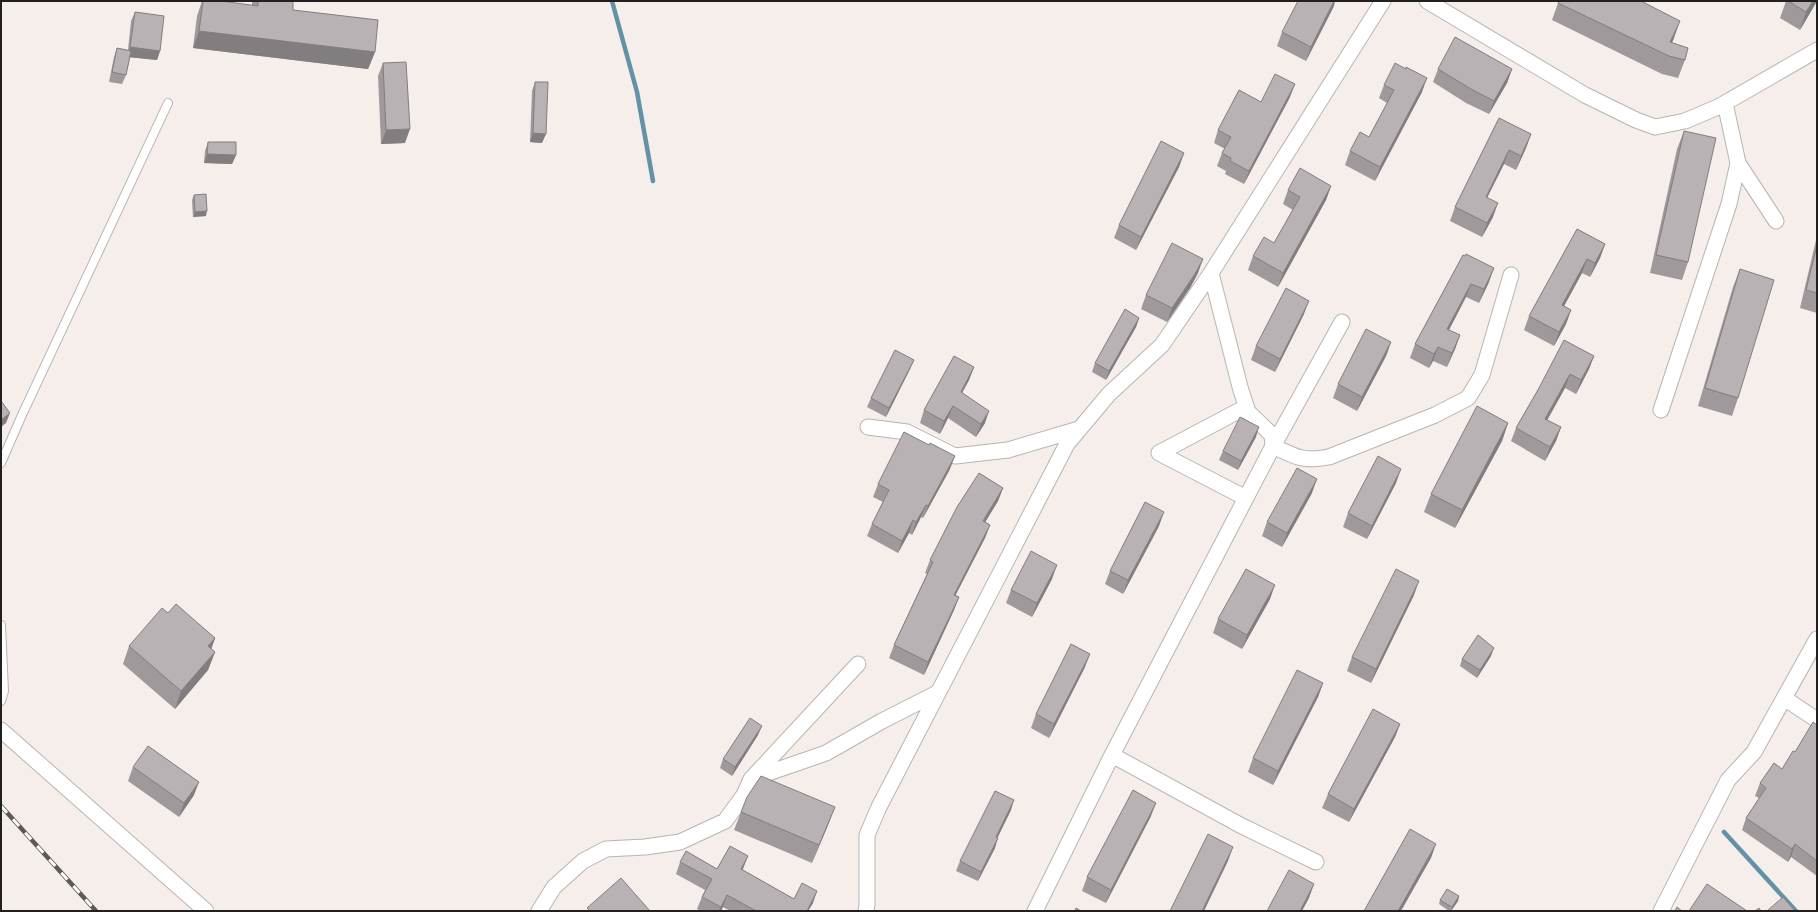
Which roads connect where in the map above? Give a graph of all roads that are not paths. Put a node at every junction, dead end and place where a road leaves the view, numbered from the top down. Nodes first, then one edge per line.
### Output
1 (1383, 1) edge
2 (1427, 1) edge
3 (1815, 55) edge
4 (168, 103) dead end
5 (1725, 103) junction
6 (1738, 163) junction
7 (1776, 222) dead end
8 (1211, 273) junction
9 (1511, 275) dead end
10 (1342, 322) dead end
11 (1246, 407) junction
12 (1661, 410) dead end
13 (868, 427) dead end
14 (1079, 429) junction
15 (1273, 446) junction
16 (1, 463) edge
17 (1246, 498) junction
18 (1, 625) edge
19 (1817, 640) edge
20 (858, 664) dead end
21 (938, 694) junction
22 (1784, 698) junction
23 (1, 701) edge
24 (1817, 720) edge
25 (1, 730) edge
26 (1112, 755) junction
27 (751, 779) junction
28 (1316, 862) dead end
29 (206, 911) edge
30 (539, 911) edge
31 (866, 911) edge
32 (1035, 911) edge
33 (1661, 911) edge

1 - 8 street
2 - 5 street
3 - 5 street
4 - 16 lane
5 - 6 street
6 - 7 street
6 - 12 street
8 - 11 street
8 - 14 street
9 - 15 street
10 - 15 street
11 - 15 street
11 - 17 street
13 - 14 street
14 - 21 street
15 - 17 street
17 - 26 street
18 - 23 lane
19 - 22 street
20 - 27 street
21 - 27 street
21 - 31 street
22 - 24 street
22 - 33 street
25 - 29 street
26 - 28 street
26 - 32 street
27 - 30 street

